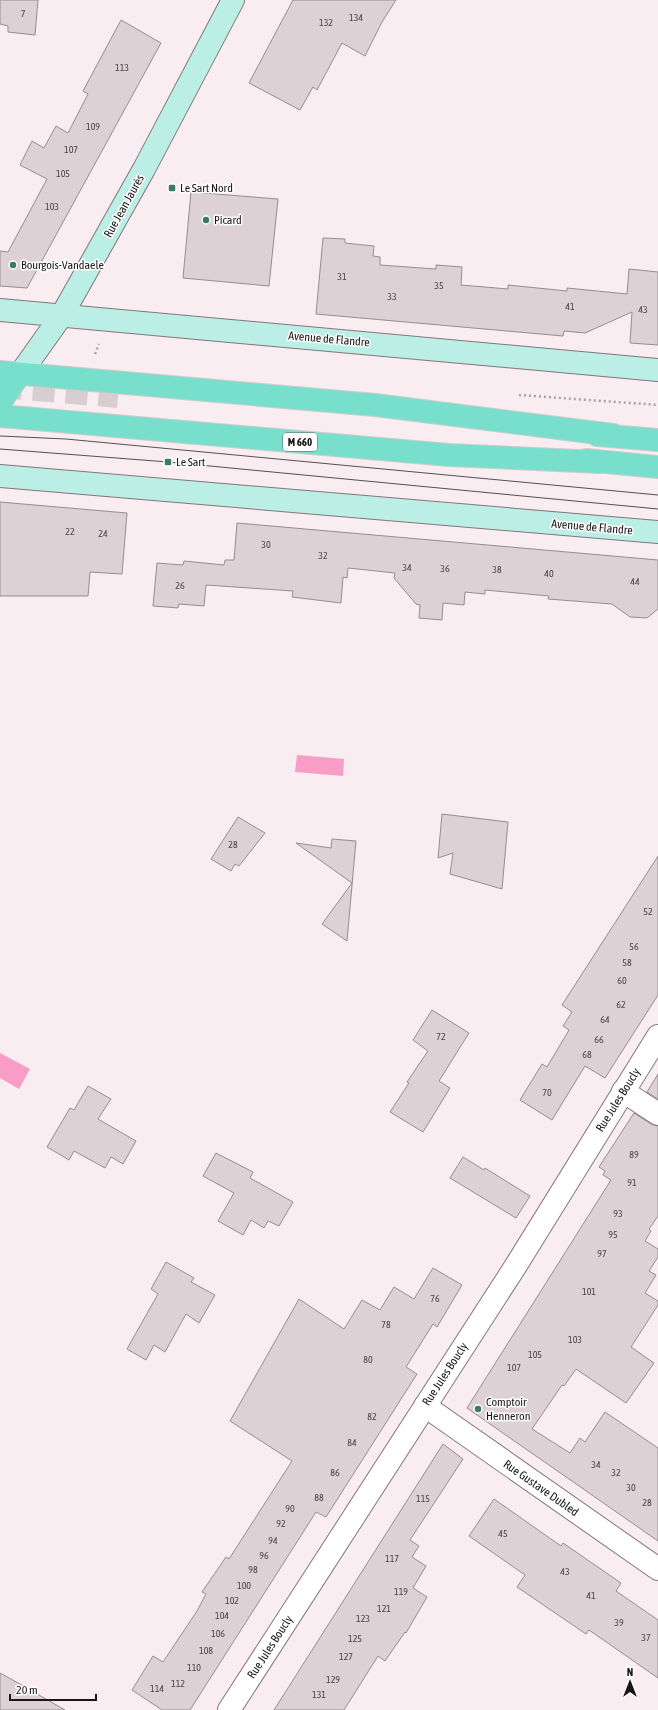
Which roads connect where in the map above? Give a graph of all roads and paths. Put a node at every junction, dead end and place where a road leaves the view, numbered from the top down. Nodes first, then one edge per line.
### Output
1 (233, 0) edge
2 (0, 310) edge
3 (62, 315) junction
4 (658, 370) edge
5 (10, 373) edge
6 (0, 403) edge
7 (0, 416) edge
8 (613, 436) junction
9 (658, 440) edge
10 (600, 462) junction
11 (658, 467) edge
12 (0, 476) edge
13 (658, 532) edge
14 (658, 1036) edge
15 (623, 1091) junction
16 (658, 1114) edge
17 (425, 1406) junction
18 (658, 1569) edge
19 (229, 1710) edge

1 - 3 street, Rue Jean Jaurès
2 - 3 street, Avenue de Flandre
3 - 4 street, Avenue de Flandre
3 - 5 street, Rue Jean Jaurès
5 - 6 main road, Rue Jean Jaurès
5 - 8 main road, M 660
7 - 10 main road, M 660
8 - 9 main road, M 660
8 - 10 main road, M 660
10 - 11 main road, M 660
12 - 13 street, Avenue de Flandre
14 - 15 street, Rue Jules Boucly
15 - 16 street
15 - 17 street, Rue Jules Boucly
17 - 18 street, Rue Gustave Dubled
17 - 19 street, Rue Jules Boucly

